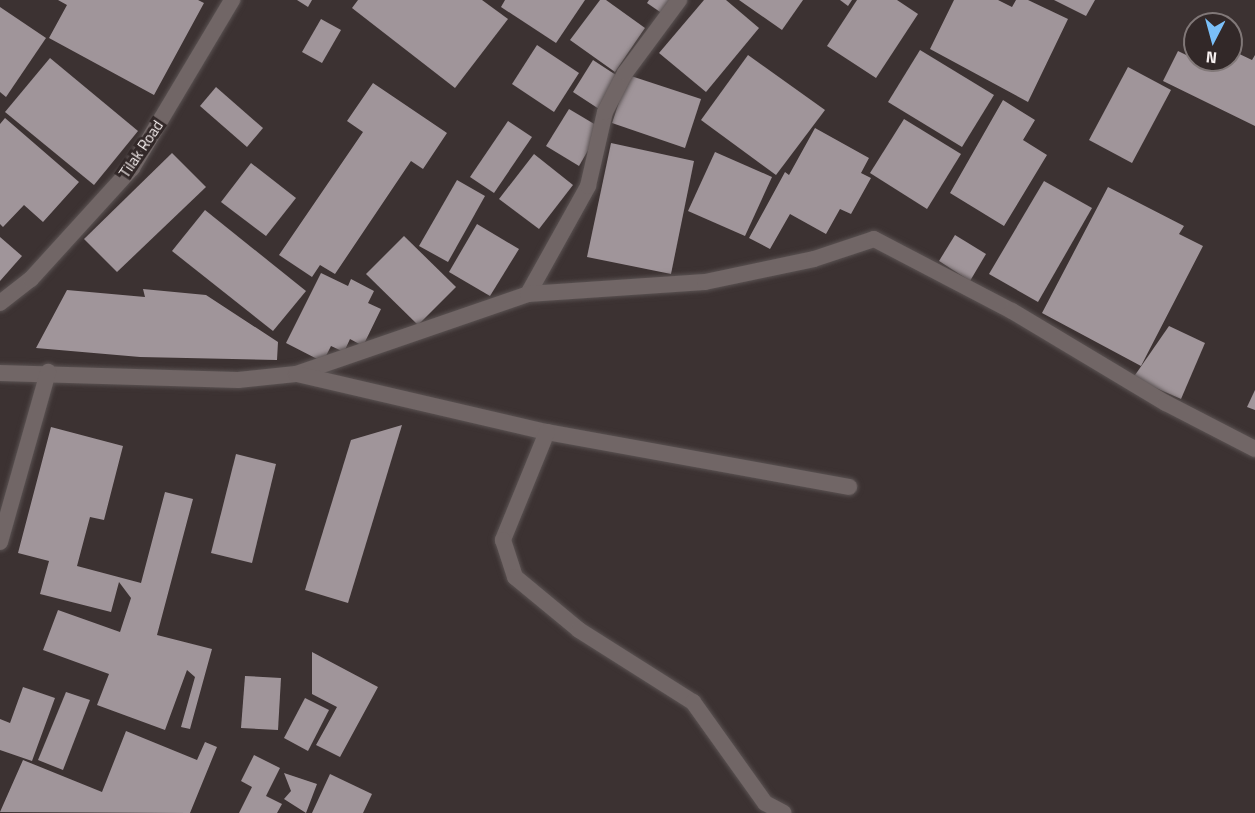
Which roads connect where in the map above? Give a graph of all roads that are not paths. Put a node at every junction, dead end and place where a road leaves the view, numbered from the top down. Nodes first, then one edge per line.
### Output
1 (232, 0) edge
2 (679, 0) edge
3 (528, 294) junction
4 (0, 303) edge
5 (48, 372) junction
6 (0, 373) edge
7 (297, 374) junction
8 (547, 432) junction
9 (1255, 449) edge
10 (849, 487) dead end
11 (0, 542) edge
12 (784, 813) edge

1 - 4 street, Tilak Road
2 - 3 street
3 - 7 street
3 - 9 street
5 - 6 street
5 - 7 street
5 - 11 street
7 - 8 street
8 - 10 street
8 - 12 street

